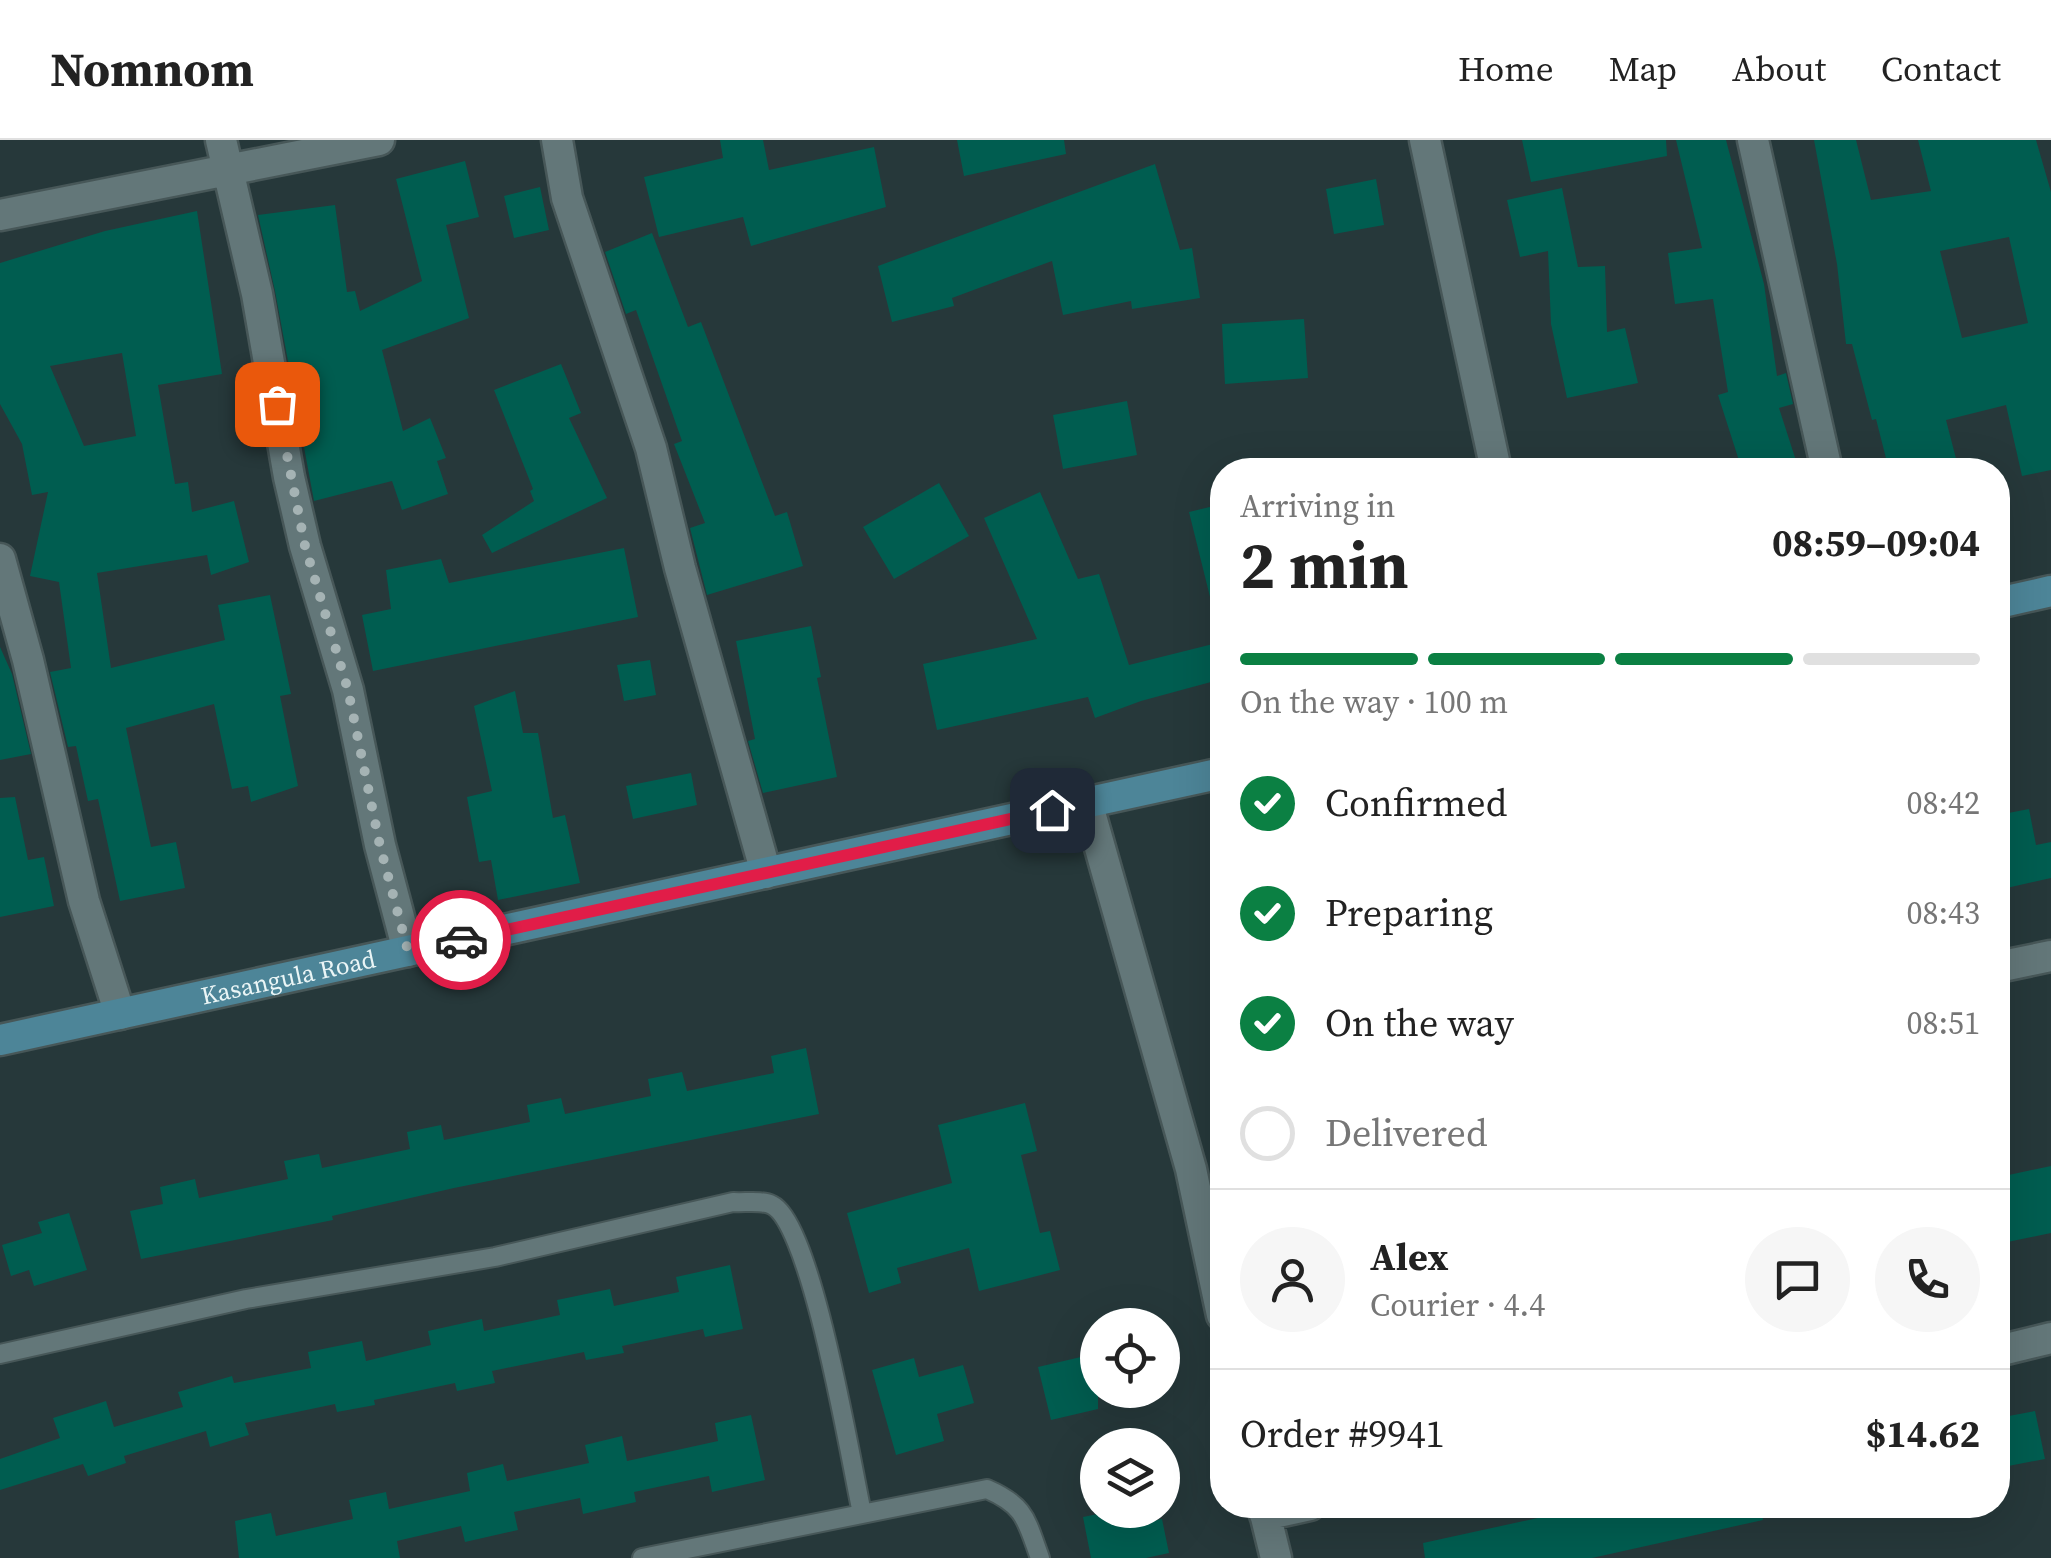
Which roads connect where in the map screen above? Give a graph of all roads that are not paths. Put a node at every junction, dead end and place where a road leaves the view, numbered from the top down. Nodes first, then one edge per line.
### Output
1 (379, 140) edge
2 (557, 140) edge
3 (1425, 140) edge
4 (1752, 140) edge
5 (225, 154) edge
6 (0, 215) edge
7 (1493, 458) edge
8 (1824, 458) edge
9 (0, 559) edge
10 (2051, 591) edge
11 (2010, 600) edge
12 (1210, 776) edge
13 (1088, 802) junction
14 (766, 873) junction
15 (408, 951) junction
16 (2051, 956) edge
17 (2010, 965) edge
18 (120, 1014) junction
19 (0, 1040) edge
20 (1210, 1258) edge
21 (2051, 1338) edge
22 (2010, 1348) edge
23 (0, 1354) edge
24 (862, 1513) junction
25 (1266, 1518) edge
26 (642, 1558) edge
27 (1040, 1558) edge
28 (1276, 1558) edge

1 - 5 street
2 - 14 street
3 - 7 street
4 - 8 street
5 - 6 street
5 - 15 street
9 - 18 street
10 - 11 main road
12 - 13 main road, Kasangula Road
13 - 14 main road, Kasangula Road
13 - 20 street
14 - 15 main road, Kasangula Road
15 - 18 main road, Kasangula Road
16 - 17 street
18 - 19 main road, Kasangula Road
21 - 22 street
23 - 24 lane
24 - 26 lane
24 - 27 lane
25 - 28 street

